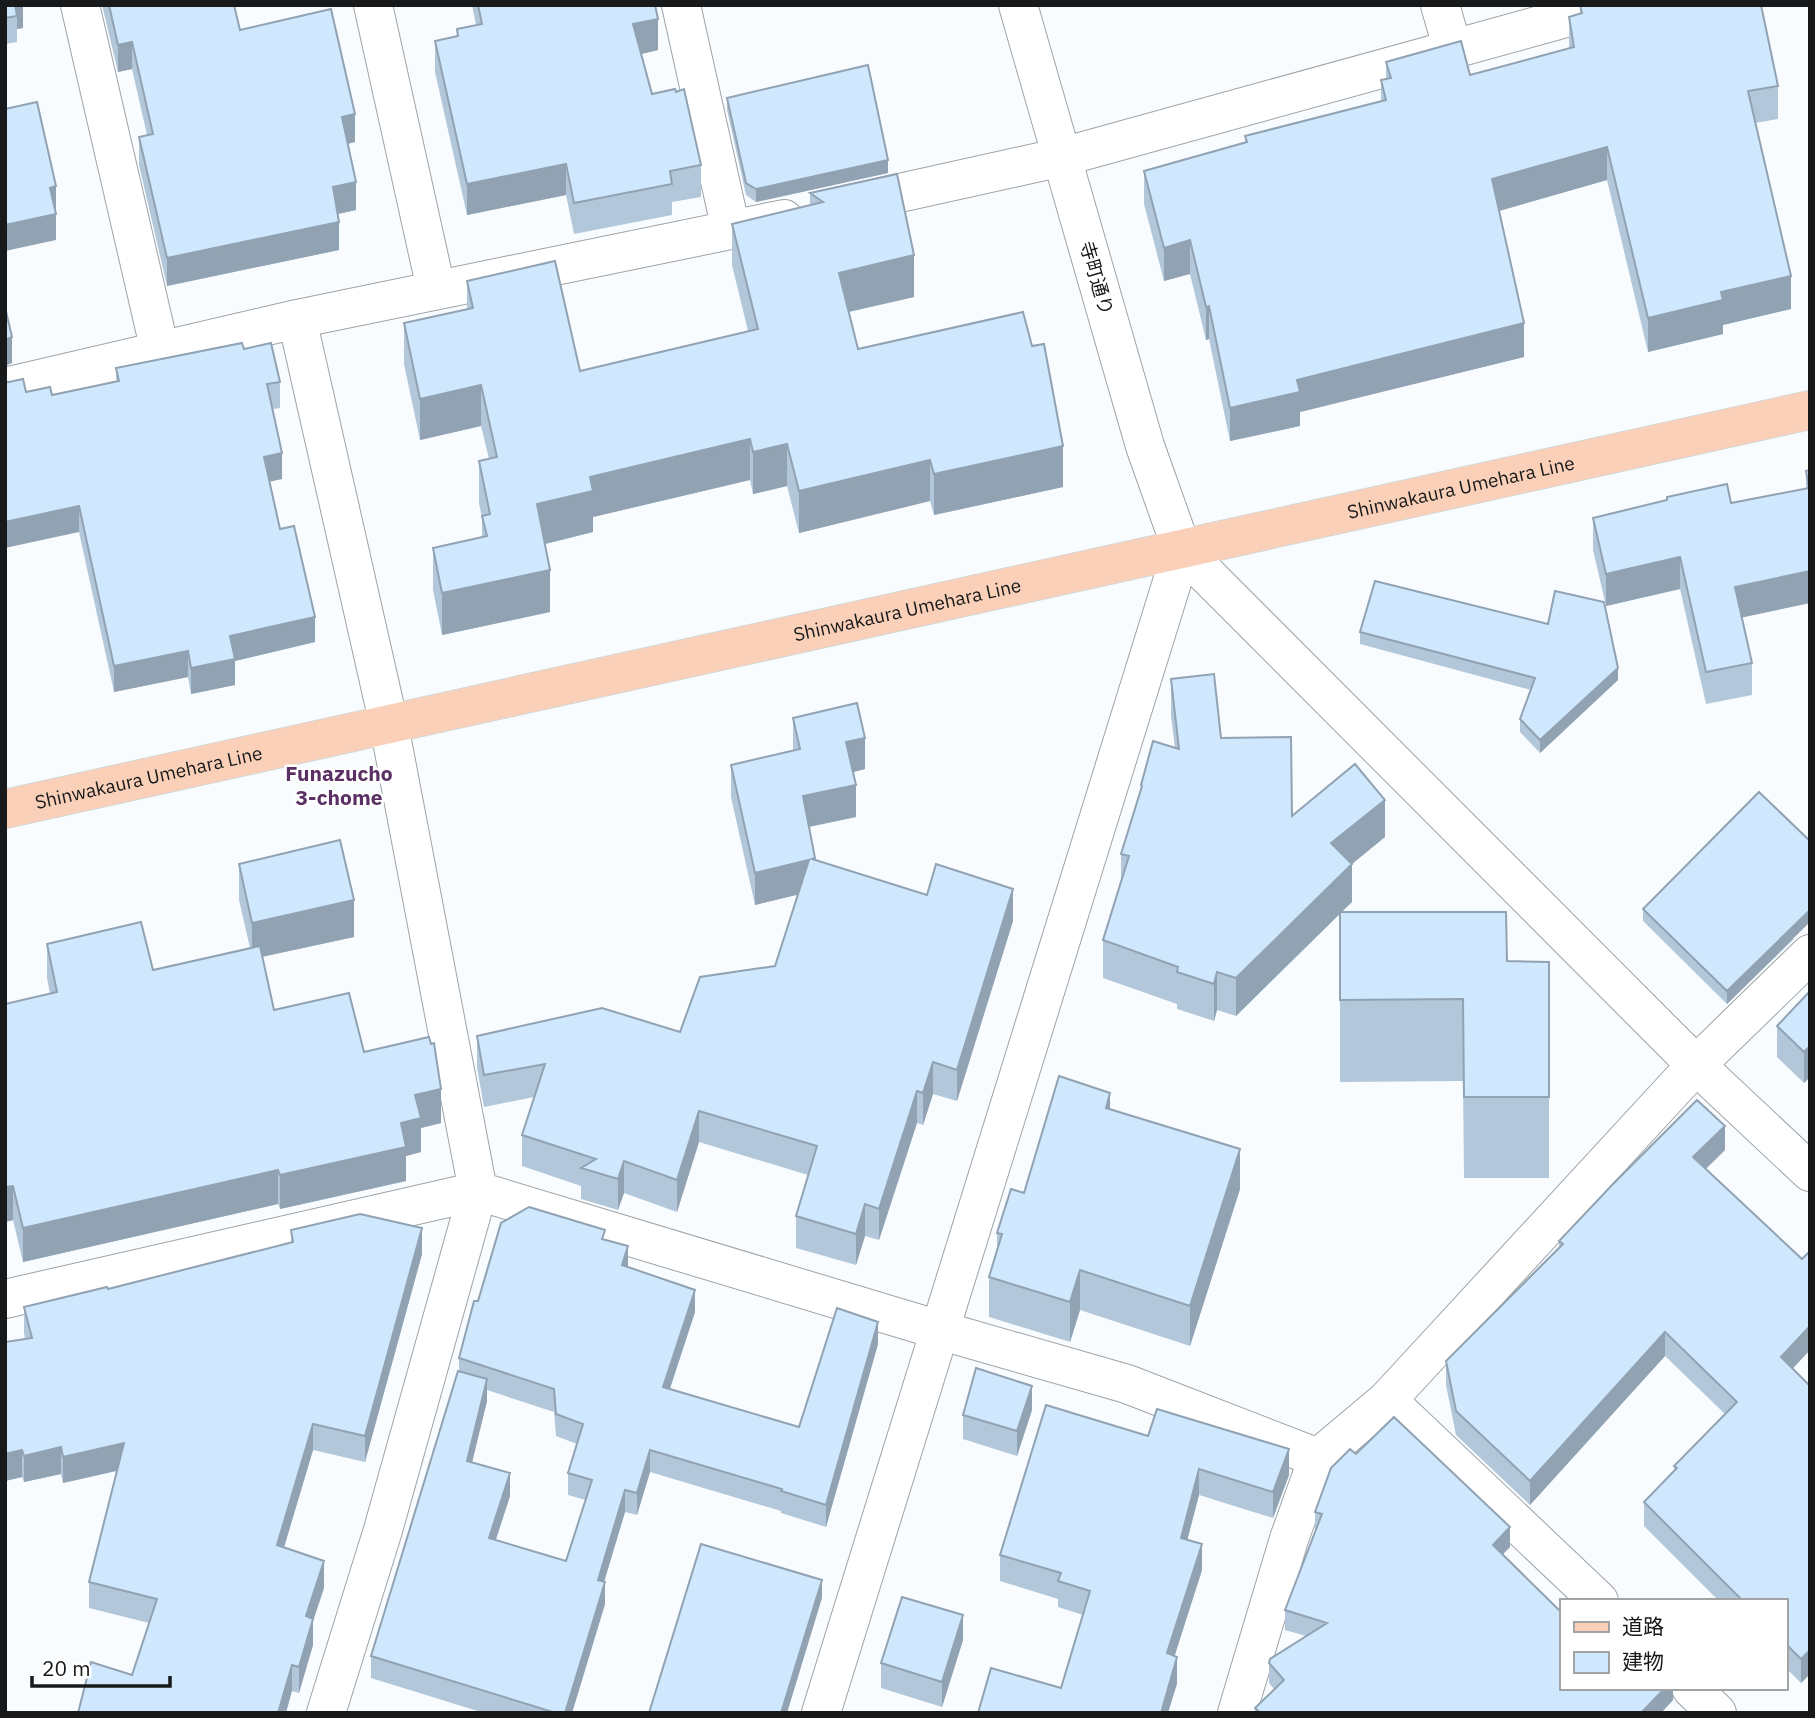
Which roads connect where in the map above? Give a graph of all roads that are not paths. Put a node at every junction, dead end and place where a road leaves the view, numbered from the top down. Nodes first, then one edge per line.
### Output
1 (80, 5) edge
2 (373, 5) edge
3 (681, 5) edge
4 (1018, 5) edge
5 (1440, 5) edge
6 (1613, 5) edge
7 (1453, 50) junction
8 (1062, 157) junction
9 (732, 230) junction
10 (436, 289) junction
11 (297, 319) junction
12 (160, 351) junction
13 (5, 387) edge
14 (1810, 410) edge
15 (1182, 550) junction
16 (389, 725) junction
17 (5, 809) edge
18 (1810, 954) edge
19 (1696, 1065) junction
20 (1810, 1172) edge
21 (478, 1191) junction
22 (5, 1299) edge
23 (939, 1330) junction
24 (1387, 1401) junction
25 (1318, 1458) junction
26 (1597, 1599) edge
27 (1693, 1690) edge
28 (327, 1713) edge
29 (821, 1713) edge
30 (1237, 1713) edge
31 (1717, 1713) edge

1 - 12 street
2 - 10 street
3 - 9 street
4 - 8 street, 寺町通り
5 - 7 street
6 - 7 street
7 - 8 street
8 - 9 street
8 - 15 street, 寺町通り
9 - 10 street
10 - 11 street
11 - 12 street
11 - 16 street
12 - 13 street
14 - 15 main road, Shinwakaura Umehara Line
15 - 16 main road, Shinwakaura Umehara Line
15 - 19 street
15 - 23 street
16 - 17 main road, Shinwakaura Umehara Line
16 - 21 street
18 - 19 street
19 - 20 street
19 - 24 street
21 - 22 street
21 - 23 street
21 - 28 street
23 - 25 street
23 - 29 street
24 - 25 street
24 - 26 street
25 - 30 street
27 - 31 street

